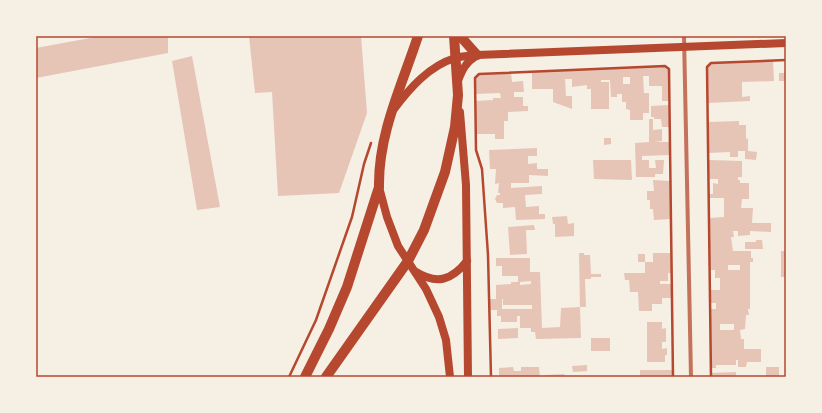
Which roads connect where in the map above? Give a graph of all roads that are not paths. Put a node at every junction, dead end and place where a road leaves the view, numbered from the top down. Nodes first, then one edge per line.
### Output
1 (418, 36) edge
2 (454, 36) edge
3 (460, 36) edge
4 (684, 36) edge
5 (786, 43) edge
6 (684, 46) junction
7 (477, 55) junction
8 (456, 58) junction
9 (458, 82) junction
10 (458, 95) junction
11 (390, 114) junction
12 (379, 187) junction
13 (408, 261) junction
14 (467, 261) junction
15 (414, 270) junction
16 (305, 377) edge
17 (326, 377) edge
18 (450, 377) edge
19 (468, 377) edge
20 (691, 377) edge

1 - 11 main road
2 - 8 main road
3 - 7 main road
4 - 6 street
5 - 6 main road
6 - 7 main road
6 - 20 street
7 - 8 main road
7 - 9 main road
8 - 9 main road
8 - 11 main road
9 - 10 main road
10 - 13 main road
10 - 14 main road
11 - 12 main road
12 - 13 main road
12 - 16 main road
13 - 15 main road
13 - 17 main road
14 - 15 main road
14 - 19 main road
15 - 18 main road

